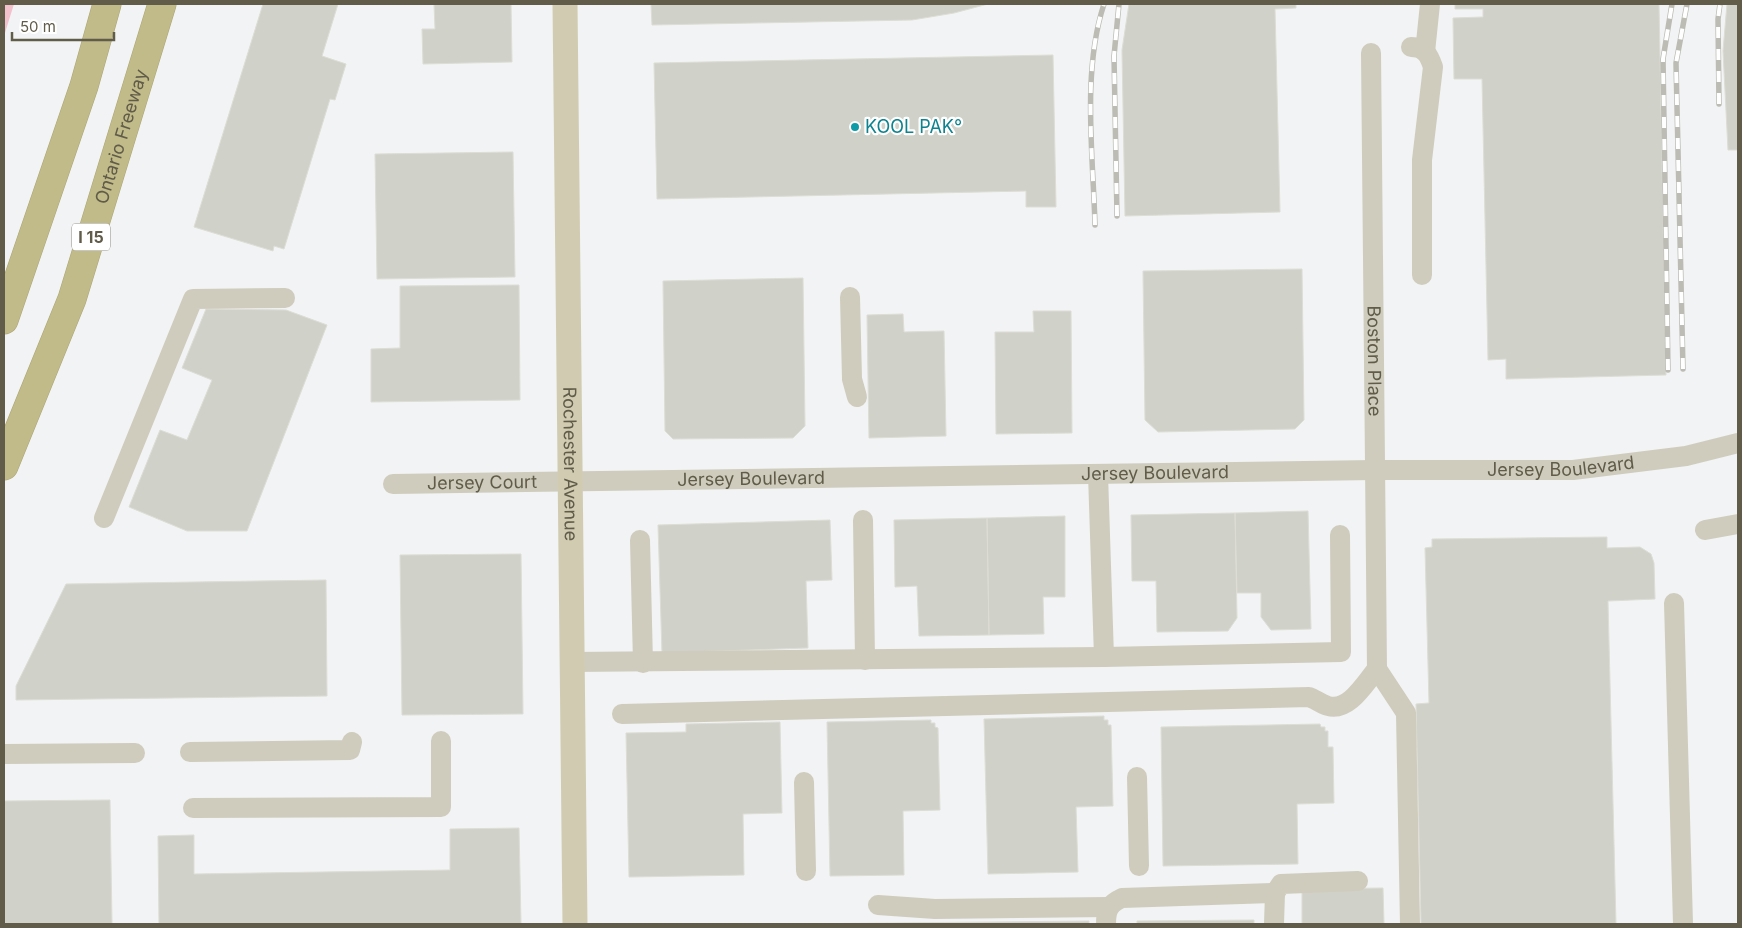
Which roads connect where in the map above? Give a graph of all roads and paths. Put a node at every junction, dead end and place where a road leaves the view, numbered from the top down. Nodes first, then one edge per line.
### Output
1 (108, 4) edge
2 (162, 4) edge
3 (565, 4) edge
4 (1430, 4) edge
5 (1370, 53) dead end
6 (1422, 275) dead end
7 (850, 297) dead end
8 (285, 298) dead end
9 (4, 320) edge
10 (857, 396) dead end
11 (1738, 443) edge
12 (4, 466) edge
13 (1375, 470) junction
14 (1098, 474) junction
15 (570, 481) junction
16 (393, 484) dead end
17 (104, 518) dead end
18 (863, 520) dead end
19 (1738, 524) edge
20 (1704, 530) dead end
21 (1340, 535) dead end
22 (640, 540) dead end
23 (1674, 603) dead end
24 (1104, 658) junction
25 (865, 660) junction
26 (572, 662) junction
27 (643, 663) junction
28 (1377, 668) junction
29 (622, 714) dead end
30 (441, 741) dead end
31 (352, 742) dead end
32 (190, 752) dead end
33 (135, 753) dead end
34 (4, 754) edge
35 (1137, 778) dead end
36 (804, 782) dead end
37 (193, 808) dead end
38 (1139, 866) dead end
39 (806, 871) dead end
40 (1358, 881) dead end
41 (1275, 893) junction
42 (878, 905) dead end
43 (1108, 916) edge
44 (575, 924) edge
45 (1274, 924) edge
46 (1410, 924) edge
47 (1683, 924) edge

1 - 9 highway
2 - 12 highway, Ontario Freeway / I 15
3 - 15 main road, Rochester Avenue
4 - 6 street
5 - 13 street, Boston Place
7 - 10 street
8 - 17 street
11 - 13 street, Jersey Boulevard
13 - 14 street, Jersey Boulevard
13 - 28 street, Boston Place
14 - 15 street, Jersey Boulevard
14 - 24 street
15 - 16 street, Jersey Court
15 - 26 main road, Rochester Avenue
18 - 25 street
19 - 20 street
21 - 24 street
22 - 27 street
23 - 47 street
24 - 25 street
25 - 27 street
26 - 27 street
26 - 44 main road, Rochester Avenue
28 - 29 street
28 - 46 street
30 - 37 street
31 - 32 street
33 - 34 street
35 - 38 street
36 - 39 street
40 - 41 street
41 - 43 street
41 - 45 street
42 - 43 street

